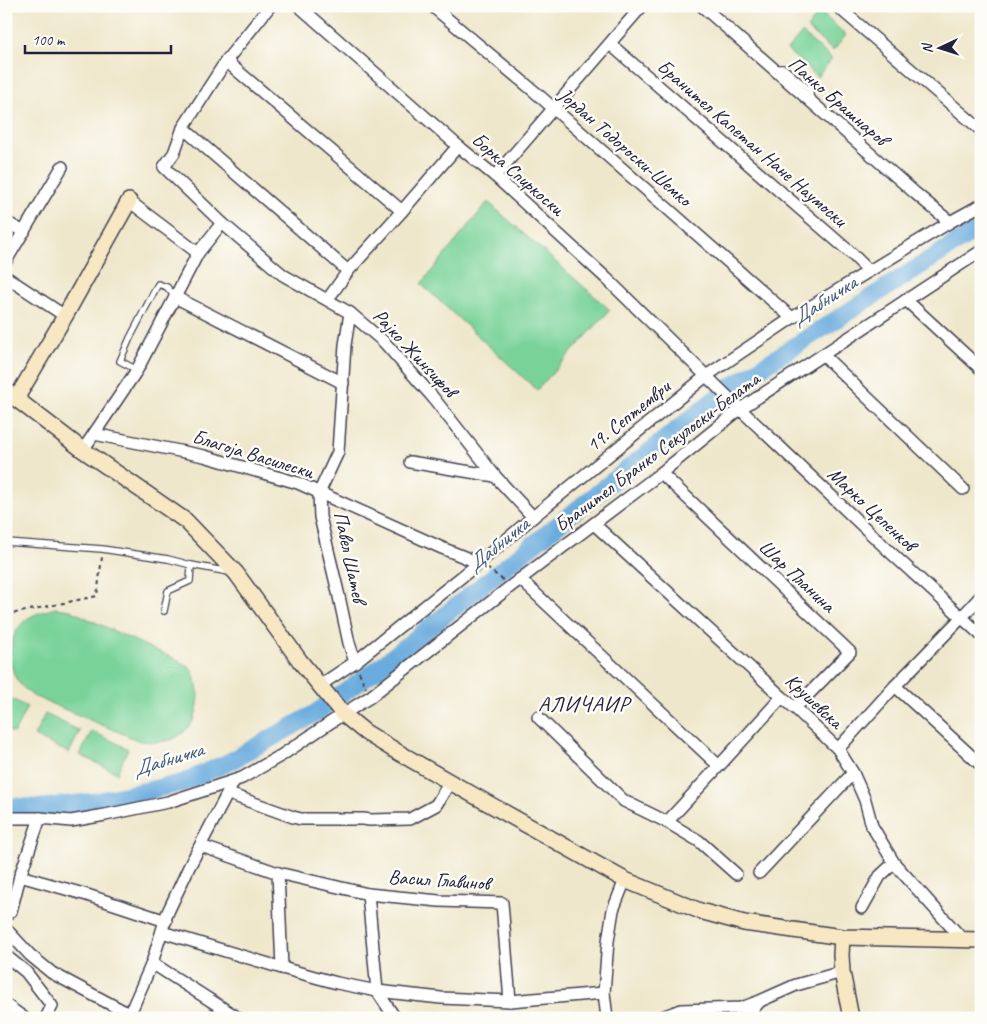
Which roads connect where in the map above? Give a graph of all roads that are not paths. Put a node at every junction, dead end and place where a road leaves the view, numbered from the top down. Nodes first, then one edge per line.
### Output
1 (270, 6) edge
2 (299, 6) edge
3 (432, 6) edge
4 (642, 6) edge
5 (702, 6) edge
6 (837, 6) edge
7 (610, 44) junction
8 (226, 61) junction
9 (554, 109) junction
10 (183, 128) junction
11 (981, 130) edge
12 (458, 146) junction
13 (62, 167) dead end
14 (495, 176) junction
15 (129, 202) joint
16 (981, 205) edge
17 (402, 211) junction
18 (6, 222) edge
19 (950, 222) junction
20 (222, 224) junction
21 (24, 232) junction
22 (981, 251) edge
23 (198, 253) junction
24 (6, 261) edge
25 (348, 271) junction
26 (869, 271) junction
27 (6, 277) edge
28 (175, 297) junction
29 (328, 299) junction
30 (906, 300) junction
31 (350, 313) junction
32 (65, 316) junction
33 (792, 318) junction
34 (823, 355) junction
35 (981, 369) edge
36 (137, 370) junction
37 (706, 376) junction
38 (343, 383) junction
39 (11, 395) edge
40 (740, 409) junction
41 (94, 434) junction
42 (83, 450) junction
43 (410, 462) dead end
44 (661, 473) junction
45 (495, 476) junction
46 (963, 489) dead end
47 (319, 493) junction
48 (533, 517) junction
49 (594, 524) junction
50 (6, 542) edge
51 (479, 563) junction
52 (191, 565) junction
53 (236, 573) junction
54 (516, 582) junction
55 (981, 596) edge
56 (164, 611) dead end
57 (961, 618) junction
58 (981, 635) edge
59 (355, 662) junction
60 (319, 686) junction
61 (895, 686) junction
62 (782, 697) junction
63 (795, 708) junction
64 (343, 714) junction
65 (538, 717) dead end
66 (838, 750) junction
67 (981, 765) edge
68 (719, 766) junction
69 (853, 773) junction
70 (234, 781) junction
71 (450, 782) junction
72 (228, 794) junction
73 (6, 818) edge
74 (40, 818) junction
75 (667, 822) junction
76 (201, 846) junction
77 (894, 863) junction
78 (278, 873) junction
79 (759, 873) dead end
80 (736, 874) dead end
81 (20, 876) junction
82 (624, 880) junction
83 (368, 894) junction
84 (862, 908) dead end
85 (6, 915) edge
86 (164, 926) junction
87 (6, 929) edge
88 (842, 937) junction
89 (963, 940) junction
90 (981, 940) edge
91 (6, 956) edge
92 (152, 963) junction
93 (282, 968) junction
94 (842, 972) junction
95 (377, 991) junction
96 (604, 993) junction
97 (510, 1000) junction
98 (760, 1001) junction
99 (6, 1005) edge
100 (129, 1016) edge
101 (24, 1018) edge
102 (46, 1018) edge
103 (238, 1018) edge
104 (395, 1018) edge
105 (607, 1018) edge
106 (659, 1018) edge
107 (746, 1018) edge
108 (851, 1018) edge

1 - 8 street
2 - 12 street, Борка Спиркоски
3 - 9 street, Јордан Тодороски-Шемко
4 - 7 street
5 - 19 street, Панко Брашнаров
6 - 11 street
7 - 9 street
7 - 26 street, Бранител Капетан Нане Наумоски
8 - 10 street
8 - 17 street
9 - 14 street
9 - 33 street, Јордан Тодороски-Шемко
10 - 20 street, Рајко Жинѕифов
10 - 25 street
12 - 14 street, Борка Спиркоски
12 - 17 street
13 - 21 street
14 - 37 street, Борка Спиркоски
15 - 23 street
15 - 32 main road
16 - 19 street, 19. Септември
17 - 25 street
18 - 21 street
19 - 26 street, 19. Септември
20 - 23 street
20 - 29 street, Рајко Жинѕифов
21 - 24 street
22 - 30 street, Бранител Бранко Секулоски-Белата
23 - 28 street
25 - 29 street
26 - 33 street, 19. Септември
27 - 32 street
28 - 36 street
28 - 36 lane
28 - 38 street
29 - 31 street, Рајко Жинѕифов
30 - 34 street, Бранител Бранко Секулоски-Белата
30 - 35 street
31 - 38 street, Павел Шатев
31 - 45 street, Рајко Жинѕифов
32 - 39 main road
33 - 37 street, 19. Септември
34 - 40 street, Бранител Бранко Секулоски-Белата
34 - 46 street
36 - 41 street
37 - 40 street, Борка Спиркоски
37 - 48 street, 19. Септември
38 - 47 street, Павел Шатев
39 - 42 main road
40 - 44 street, Бранител Бранко Секулоски-Белата
40 - 57 street, Марко Цепенков
41 - 42 street
41 - 47 street, Благоја Василески
42 - 53 main road
43 - 45 street
44 - 49 street, Бранител Бранко Секулоски-Белата
44 - 63 street, Шар Планина
45 - 48 street, Рајко Жинѕифов
47 - 51 street, Благоја Василески
47 - 59 street, Павел Шатев
48 - 51 street, 19. Септември
49 - 54 street, Бранител Бранко Секулоски-Белата
49 - 62 street, Крушевска
50 - 52 lane
51 - 59 street, 19. Септември
52 - 53 lane
52 - 56 lane
53 - 60 main road
54 - 64 street, Бранител Бранко Секулоски-Белата
54 - 68 street
55 - 57 street
57 - 58 street, Марко Цепенков
57 - 61 street
59 - 60 street, 19. Септември
60 - 64 main road
61 - 66 street
61 - 67 street
62 - 63 street, Крушевска
62 - 68 street
63 - 66 street, Крушевска
64 - 70 street, Бранител Бранко Секулоски-Белата
64 - 71 main road
65 - 75 street
66 - 69 street, Крушевска
68 - 75 street
69 - 77 street, Крушевска
69 - 79 street
70 - 72 street
70 - 74 street, Бранител Бранко Секулоски-Белата
71 - 72 street
71 - 82 main road
72 - 76 street
73 - 74 street, Бранител Бранко Секулоски-Белата
74 - 81 street
75 - 80 street
76 - 78 street, Васил Главинов
76 - 86 street
77 - 84 street
77 - 89 street, Крушевска
78 - 83 street, Васил Главинов
78 - 93 street
81 - 85 street
81 - 86 street
82 - 88 main road
82 - 96 street
83 - 95 street
83 - 97 street, Васил Главинов
86 - 92 street
86 - 93 street
87 - 100 street
88 - 89 main road
88 - 94 main road
89 - 90 main road
91 - 102 street
92 - 100 street
92 - 103 street
93 - 95 street
94 - 98 street
94 - 108 main road
95 - 97 street
95 - 104 street
96 - 97 street
96 - 105 street
98 - 106 street
98 - 107 street
99 - 101 street

